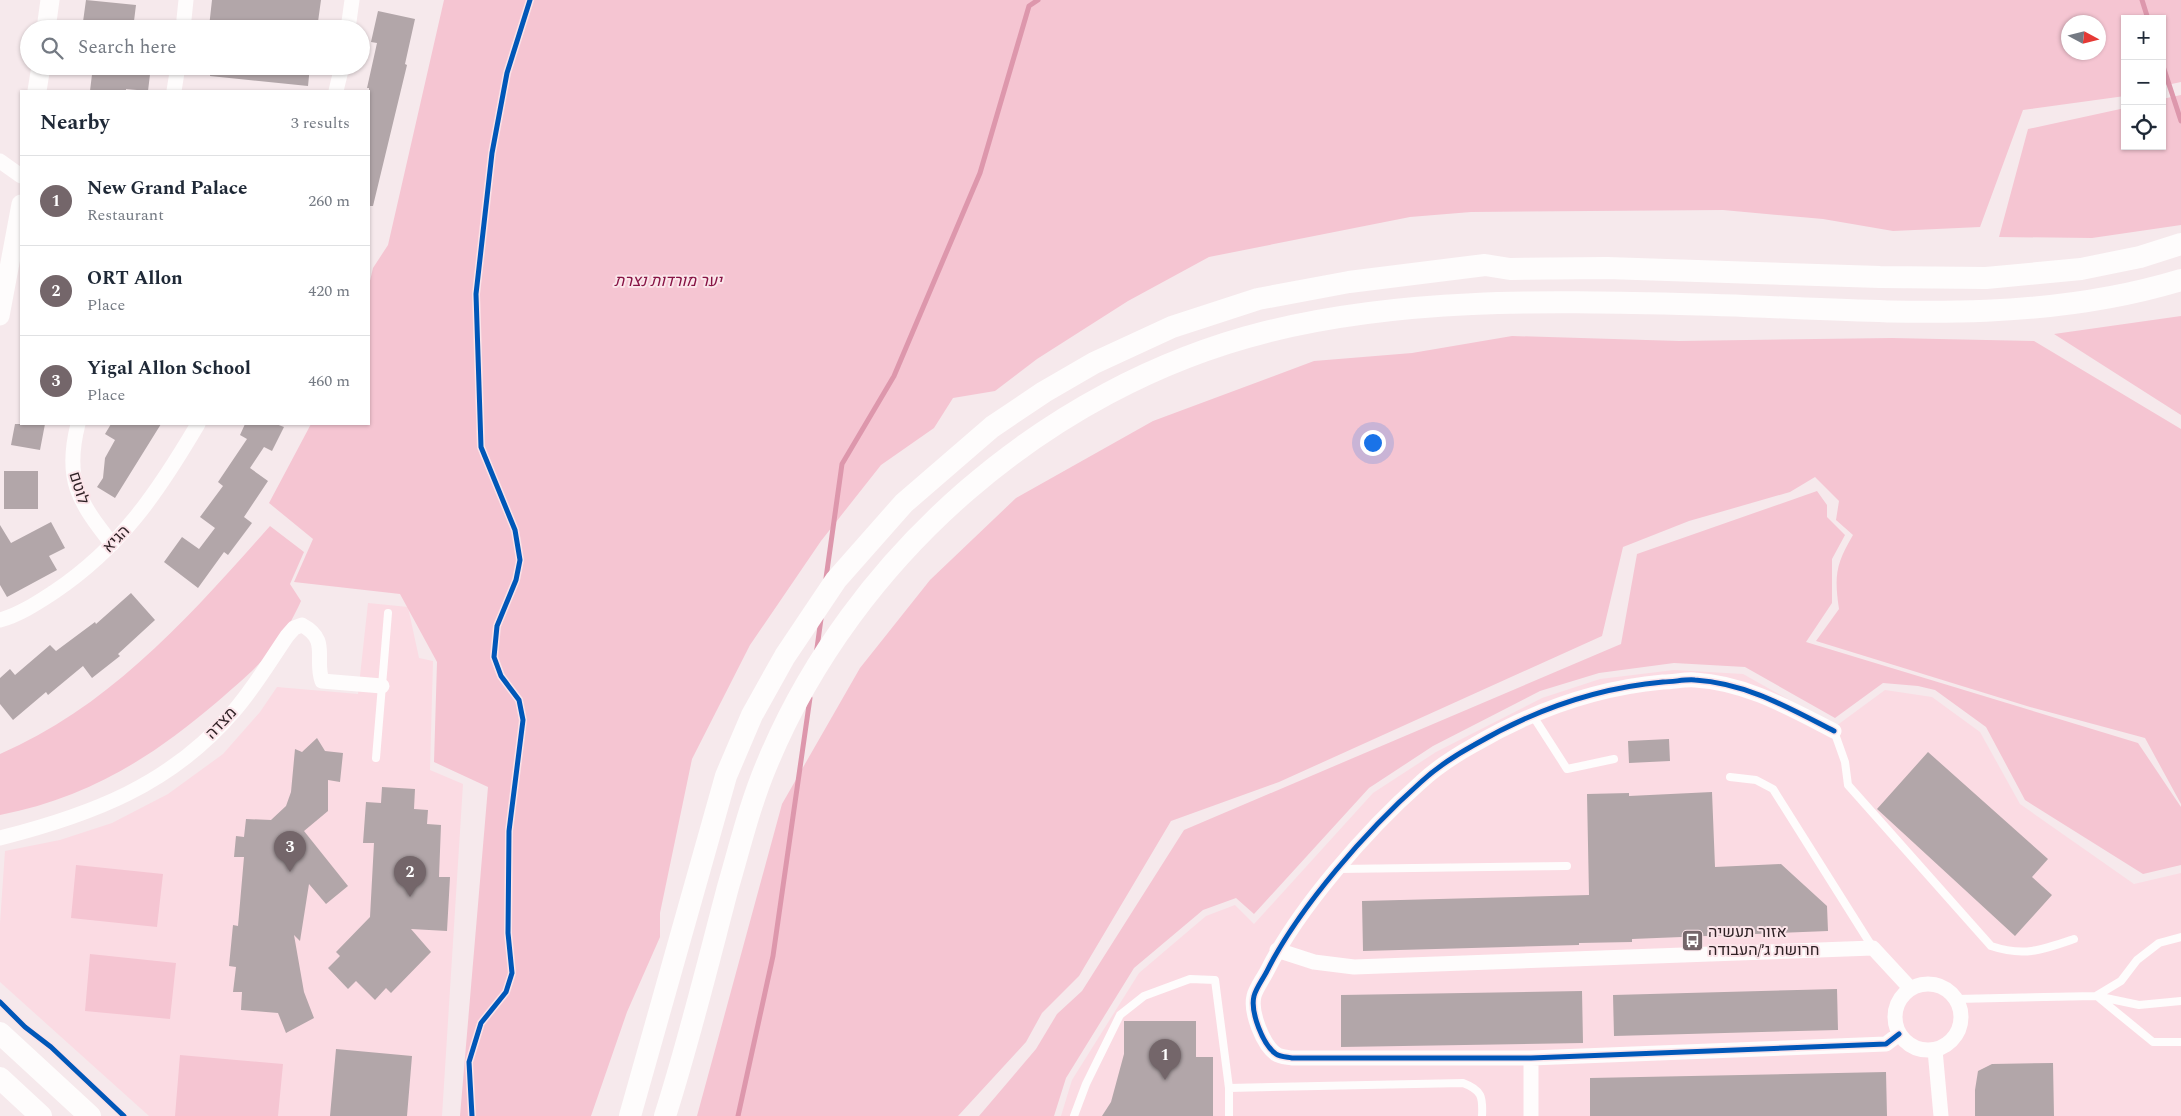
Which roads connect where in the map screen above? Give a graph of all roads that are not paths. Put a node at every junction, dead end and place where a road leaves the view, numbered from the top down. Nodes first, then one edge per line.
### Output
1 (50, 0) edge
2 (186, 0) edge
3 (352, 0) edge
4 (47, 20) edge
5 (183, 20) edge
6 (349, 20) edge
7 (40, 75) edge
8 (177, 75) edge
9 (340, 75) edge
10 (37, 90) edge
11 (174, 90) edge
12 (336, 90) edge
13 (0, 161) edge
14 (20, 175) edge
15 (20, 209) edge
16 (2181, 244) edge
17 (2181, 280) edge
18 (0, 316) edge
19 (78, 425) edge
20 (197, 425) edge
21 (112, 544) junction
22 (388, 613) dead end
23 (0, 620) edge
24 (382, 686) junction
25 (1532, 716) junction
26 (1834, 731) joint
27 (376, 758) dead end
28 (1614, 759) dead end
29 (1730, 777) dead end
30 (0, 838) edge
31 (1567, 866) dead end
32 (1339, 869) junction
33 (2181, 938) edge
34 (2074, 939) dead end
35 (1873, 948) junction
36 (1278, 950) junction
37 (1910, 988) junction
38 (2096, 996) junction
39 (1956, 999) junction
40 (2181, 1001) edge
41 (0, 1033) edge
42 (1899, 1034) junction
43 (2181, 1042) edge
44 (1935, 1050) junction
45 (1532, 1058) junction
46 (0, 1078) edge
47 (1229, 1088) junction
48 (41, 1116) edge
49 (90, 1116) edge
50 (630, 1116) edge
51 (665, 1116) edge
52 (1074, 1116) edge
53 (1229, 1116) edge
54 (1482, 1116) edge
55 (1531, 1116) edge
56 (1941, 1116) edge

1 - 4 street
2 - 5 street
3 - 6 street
7 - 10 street
8 - 11 street
9 - 12 street
13 - 14 street
15 - 18 street
16 - 50 main road
17 - 51 main road
19 - 21 street, לוטם
20 - 21 street, הגיא
21 - 23 street, הגיא
22 - 24 lane
24 - 27 lane
24 - 30 street, מצדה
25 - 26 street
25 - 28 lane
25 - 32 street
26 - 34 lane
29 - 35 lane
31 - 32 lane
32 - 36 street
33 - 38 lane
35 - 36 street
35 - 37 street
36 - 45 street
37 - 39 street
37 - 42 street
38 - 39 lane
38 - 40 lane
38 - 43 lane
39 - 44 street
41 - 49 main road
42 - 44 street
42 - 45 street
44 - 56 street
45 - 55 street
46 - 48 main road
47 - 52 lane
47 - 53 lane
47 - 54 lane

